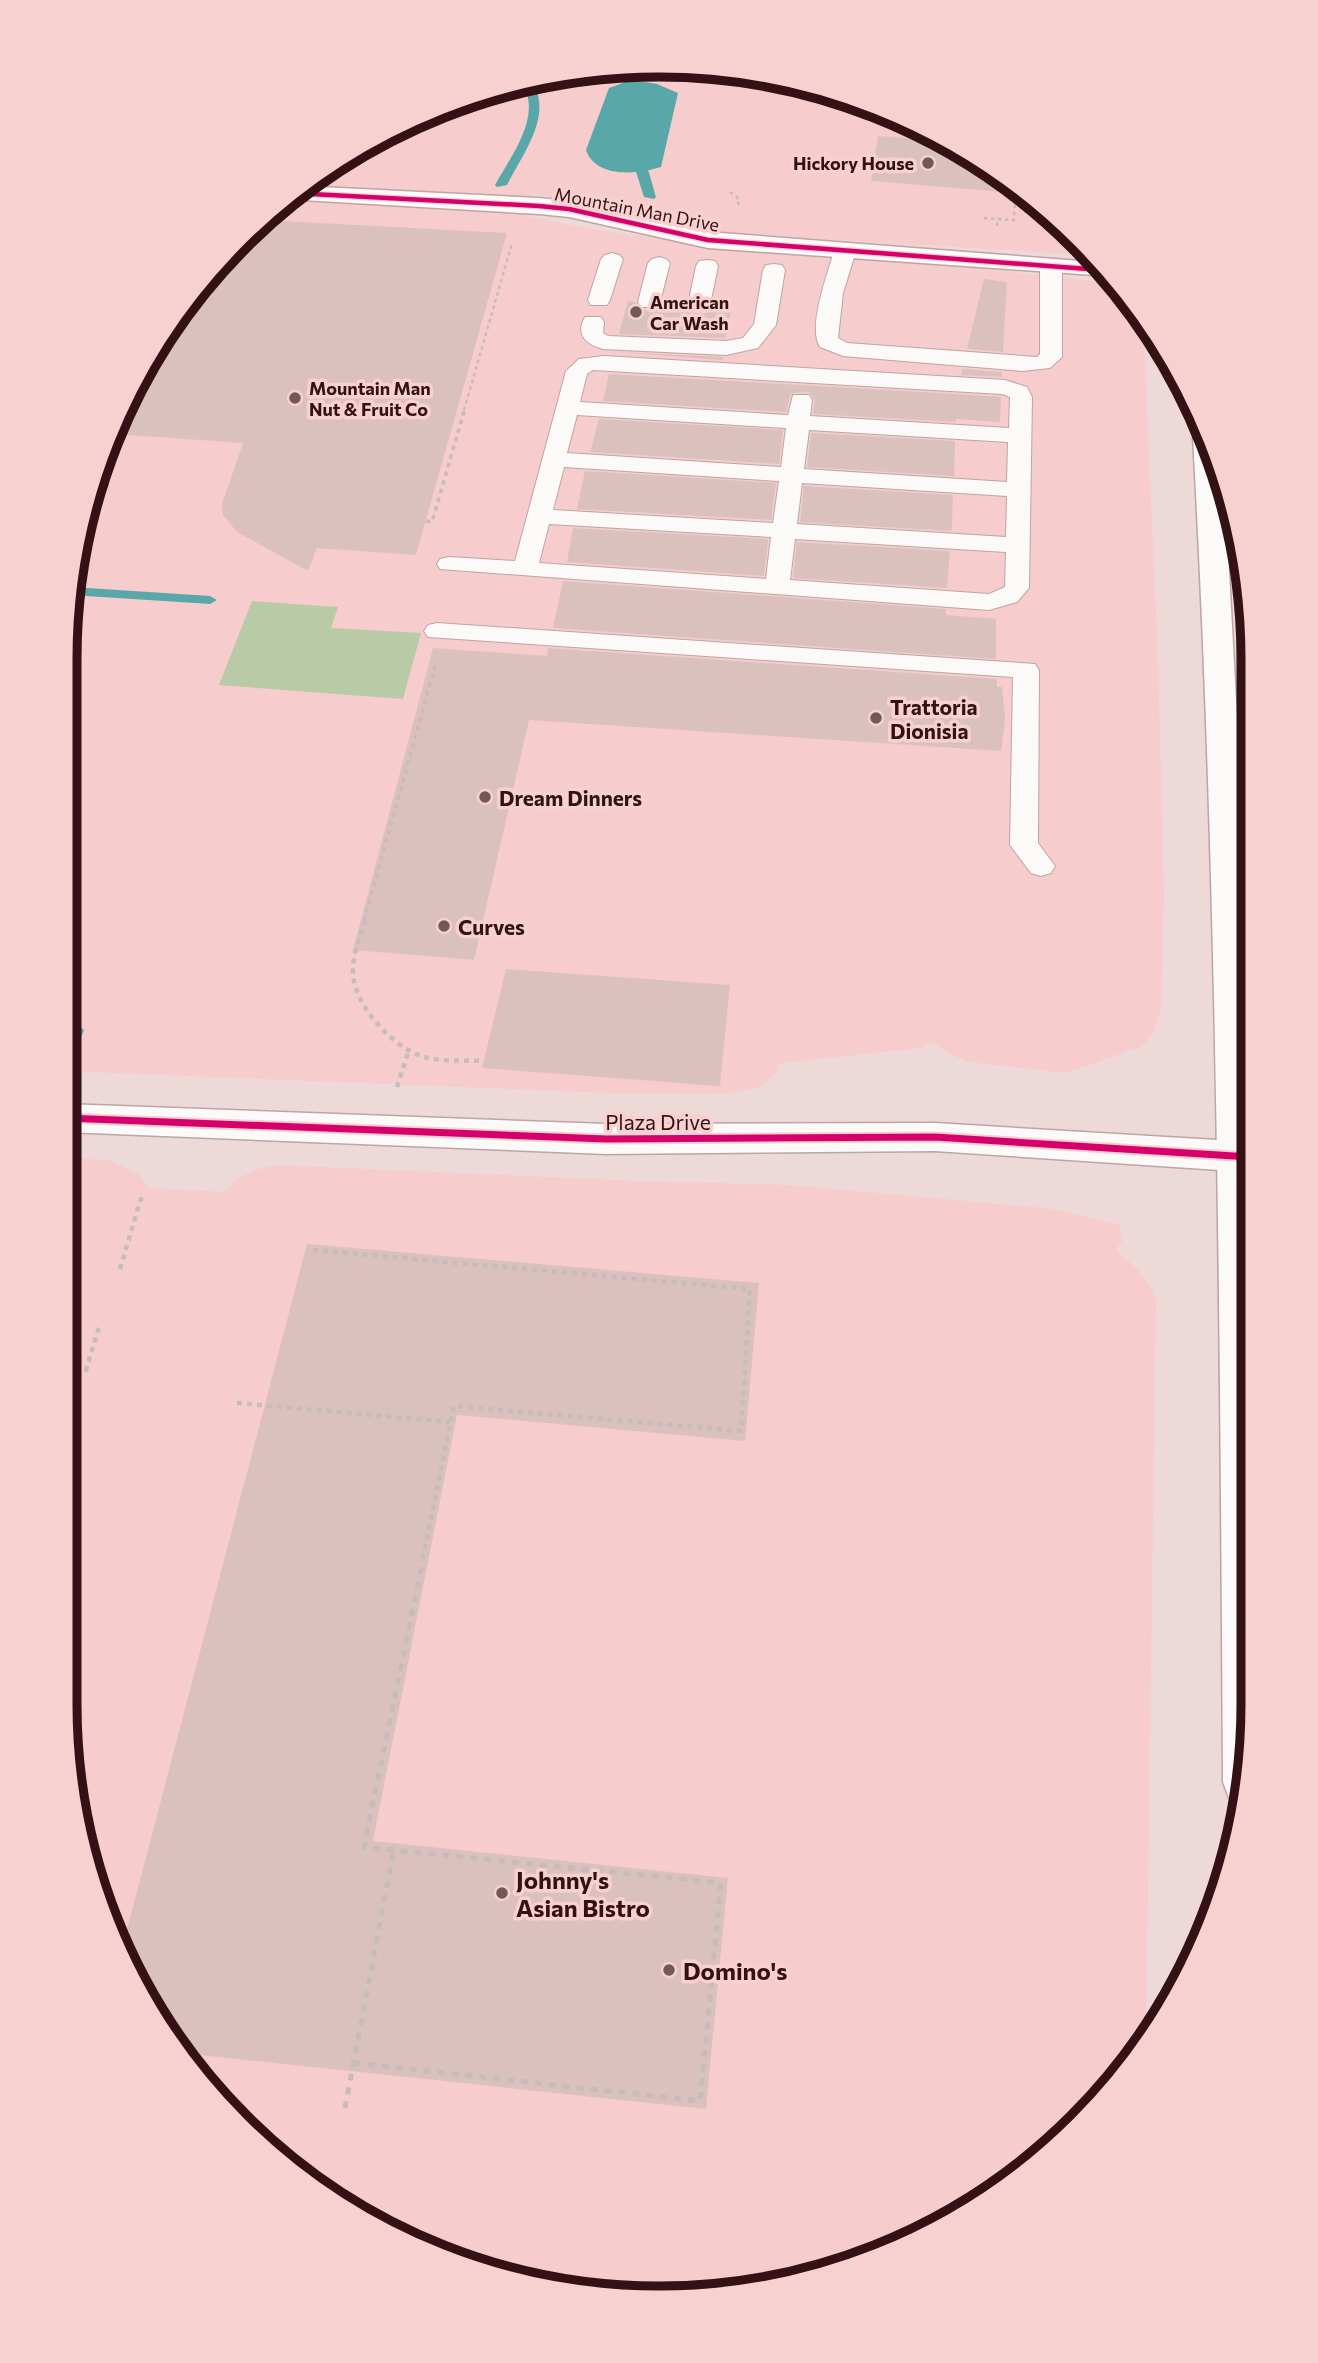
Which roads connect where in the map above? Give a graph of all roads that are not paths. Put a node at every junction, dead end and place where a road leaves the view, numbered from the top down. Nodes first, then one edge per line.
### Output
1 (309, 194) edge
2 (845, 251) junction
3 (612, 260) dead end
4 (659, 262) dead end
5 (708, 266) dead end
6 (1051, 267) junction
7 (1092, 269) edge
8 (774, 270) dead end
9 (599, 300) dead end
10 (649, 302) dead end
11 (699, 305) dead end
12 (593, 322) dead end
13 (804, 374) junction
14 (567, 408) junction
15 (799, 421) junction
16 (1021, 436) junction
17 (554, 459) junction
18 (1209, 470) edge
19 (791, 474) junction
20 (1018, 490) junction
21 (539, 516) junction
22 (784, 531) junction
23 (1018, 545) junction
24 (449, 565) dead end
25 (525, 570) junction
26 (777, 588) junction
27 (437, 631) dead end
28 (1041, 866) dead end
29 (77, 1118) edge
30 (1241, 1121) edge
31 (1241, 1157) edge

1 - 2 main road, Mountain Man Drive
2 - 6 main road, Mountain Man Drive
2 - 6 lane
3 - 9 lane
4 - 10 lane
5 - 11 lane
6 - 7 main road, Mountain Man Drive
8 - 12 lane
13 - 14 lane
13 - 15 lane
13 - 16 lane
14 - 15 lane
14 - 17 lane
15 - 16 lane
15 - 19 lane
16 - 20 lane
17 - 19 lane
17 - 21 lane
18 - 30 main road
19 - 20 lane
19 - 22 lane
20 - 23 lane
21 - 22 lane
21 - 25 lane
22 - 23 lane
22 - 26 lane
23 - 26 lane
24 - 25 lane
25 - 26 lane
27 - 28 lane
29 - 31 main road, Plaza Drive

